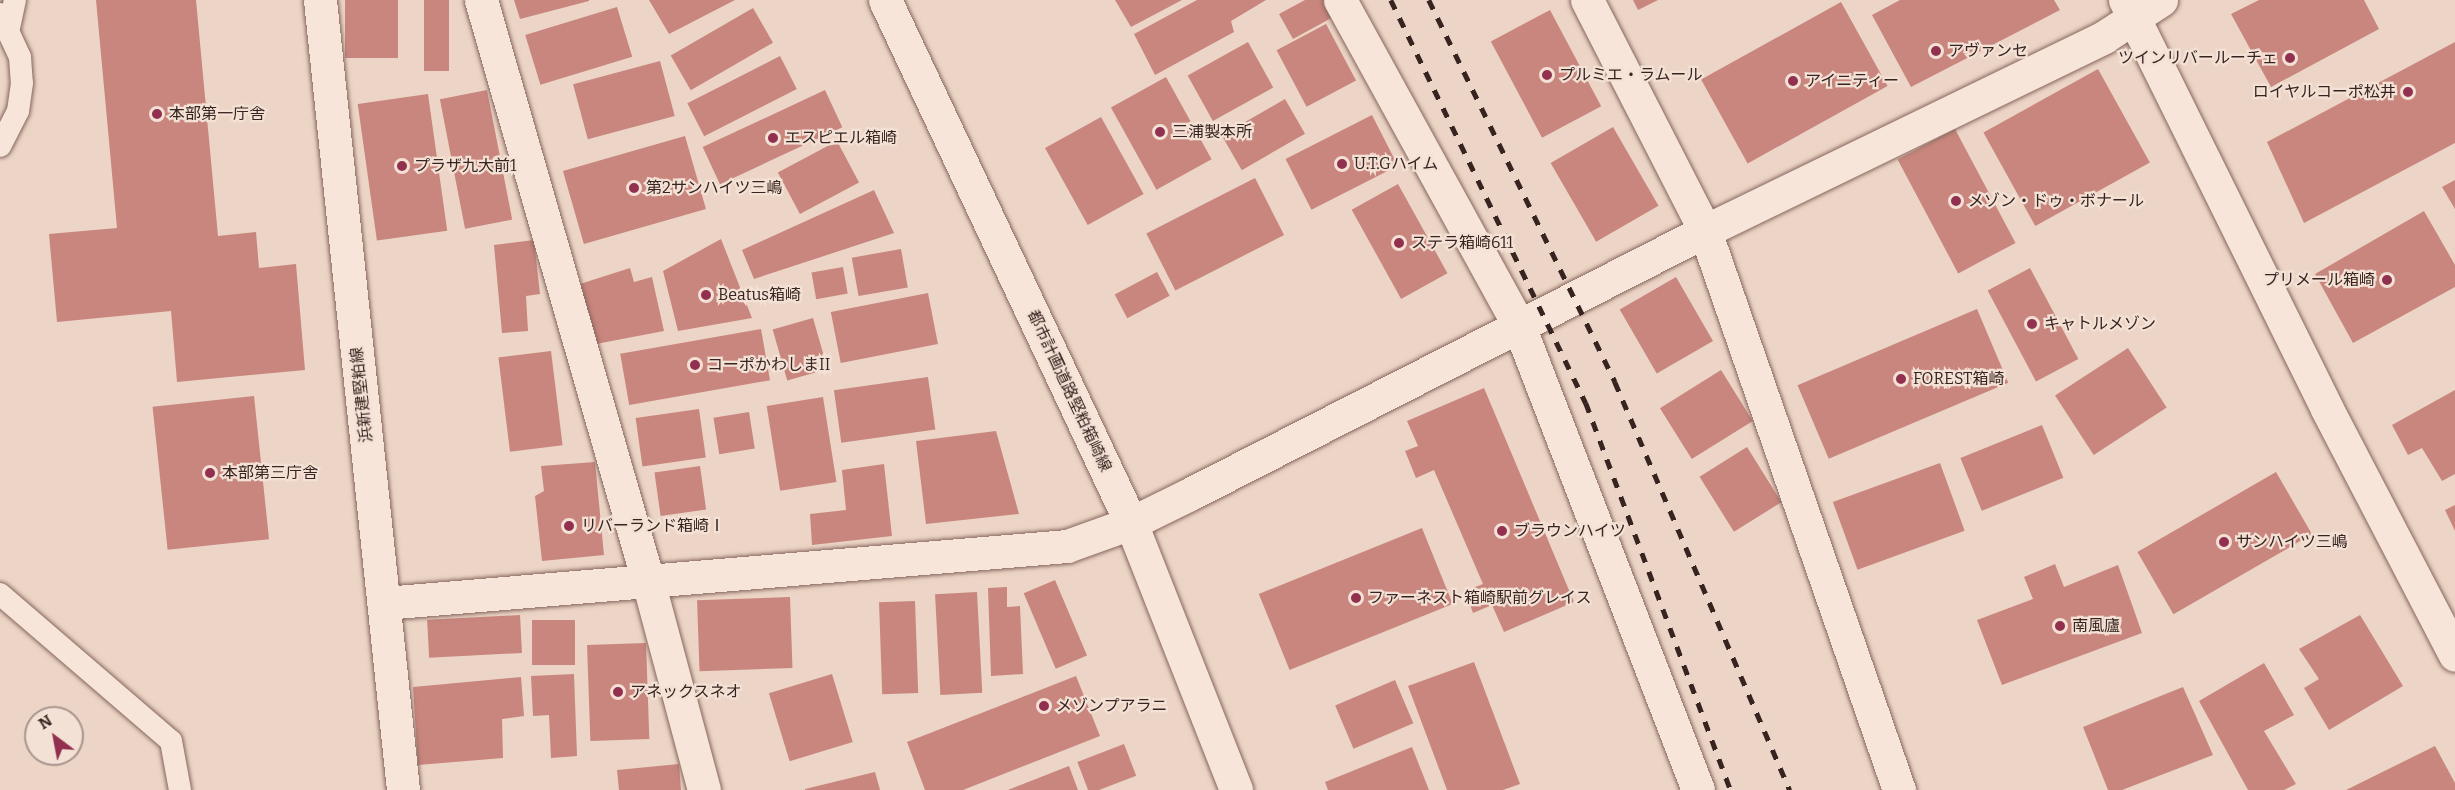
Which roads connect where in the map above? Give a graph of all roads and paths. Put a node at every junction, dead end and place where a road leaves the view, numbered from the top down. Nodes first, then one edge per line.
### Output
1 (15, 0) edge
2 (320, 0) edge
3 (481, 0) edge
4 (885, 0) edge
5 (1340, 0) edge
6 (1587, 0) edge
7 (2140, 6) edge
8 (4, 21) edge
9 (0, 146) edge
10 (1705, 231) junction
11 (1519, 326) junction
12 (1131, 523) junction
13 (648, 581) junction
14 (0, 594) edge
15 (384, 603) junction
16 (2455, 655) edge
17 (180, 790) edge
18 (403, 790) edge
19 (704, 790) edge
20 (1236, 790) edge
21 (1698, 790) edge
22 (1899, 790) edge

1 - 8 lane
2 - 15 street, 浜新建堅粕線
3 - 13 street
4 - 12 street, 都市計画道路堅粕箱崎線
5 - 11 street
6 - 10 street
7 - 10 street
7 - 16 street
8 - 9 lane
10 - 11 street
10 - 22 street
11 - 12 street
11 - 21 street
12 - 13 street
12 - 20 street, 都市計画道路堅粕箱崎線
13 - 15 street
13 - 19 street
14 - 17 lane
15 - 18 street, 浜新建堅粕線

